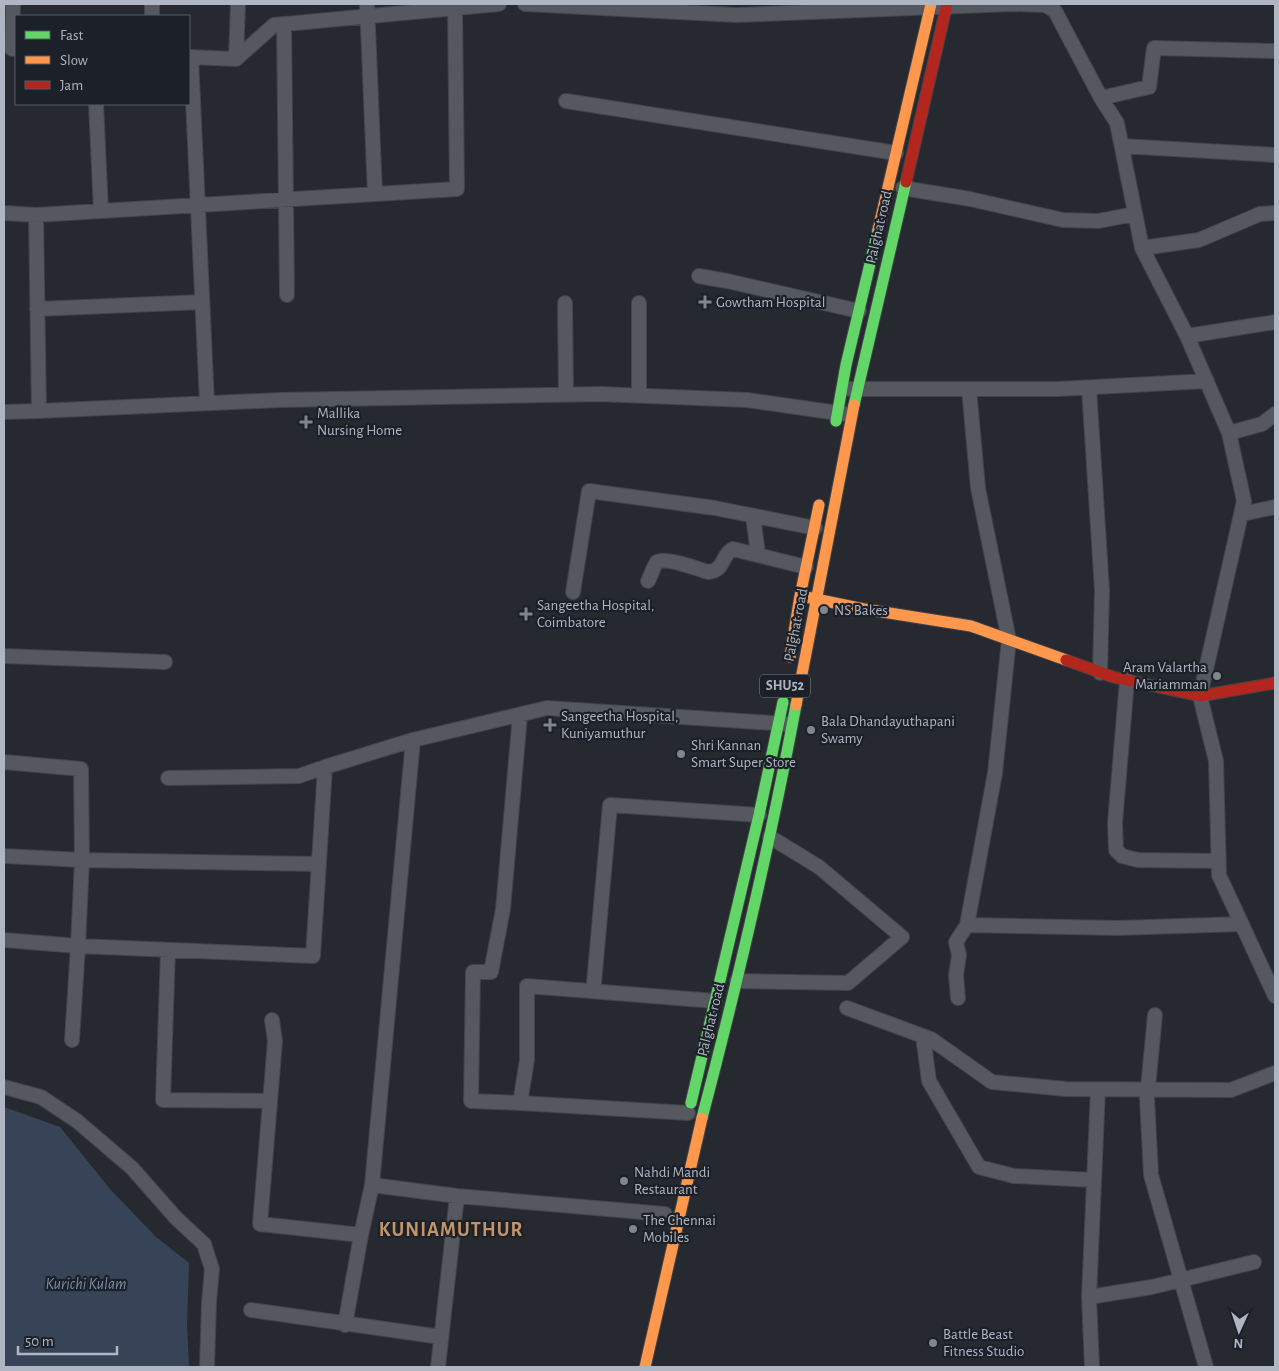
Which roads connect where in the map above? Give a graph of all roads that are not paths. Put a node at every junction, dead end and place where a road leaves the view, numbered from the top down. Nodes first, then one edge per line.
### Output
1 (13, 4) edge
2 (238, 4) edge
3 (499, 4) edge
4 (525, 4) edge
5 (1013, 4) edge
6 (624, 6) edge
7 (931, 6) edge
8 (946, 6) edge
9 (455, 8) junction
10 (700, 8) edge
11 (807, 8) edge
12 (367, 10) edge
13 (284, 24) junction
14 (10, 48) edge
15 (1275, 51) edge
16 (190, 57) edge
17 (236, 59) junction
18 (1101, 98) junction
19 (566, 101) dead end
20 (96, 105) edge
21 (1122, 146) junction
22 (896, 154) junction
23 (1275, 155) edge
24 (903, 188) junction
25 (375, 194) junction
26 (287, 199) junction
27 (198, 205) junction
28 (101, 211) junction
29 (4, 213) edge
30 (1275, 213) edge
31 (1135, 214) junction
32 (36, 215) junction
33 (1142, 248) junction
34 (699, 276) dead end
35 (287, 295) dead end
36 (202, 302) junction
37 (565, 303) dead end
38 (639, 303) dead end
39 (37, 309) junction
40 (859, 311) junction
41 (1275, 322) edge
42 (1187, 336) junction
43 (1206, 381) junction
44 (1090, 388) junction
45 (842, 389) junction
46 (857, 390) junction
47 (969, 390) junction
48 (566, 395) junction
49 (639, 396) junction
50 (207, 403) junction
51 (40, 411) junction
52 (4, 412) edge
53 (844, 414) junction
54 (1275, 414) edge
55 (834, 432) dead end
56 (1229, 433) junction
57 (822, 489) dead end
58 (1275, 508) edge
59 (1242, 514) junction
60 (753, 516) junction
61 (815, 528) junction
62 (758, 554) junction
63 (806, 567) junction
64 (648, 581) dead end
65 (573, 592) dead end
66 (800, 596) junction
67 (816, 599) junction
68 (1009, 640) junction
69 (4, 656) edge
70 (165, 662) dead end
71 (788, 667) dead end
72 (1100, 672) junction
73 (1127, 680) junction
74 (1275, 683) edge
75 (784, 695) dead end
76 (1200, 696) junction
77 (520, 715) junction
78 (779, 723) junction
79 (794, 726) junction
80 (413, 740) junction
81 (4, 762) edge
82 (325, 767) junction
83 (168, 778) dead end
84 (759, 815) junction
85 (770, 837) junction
86 (4, 856) edge
87 (82, 860) junction
88 (1218, 861) junction
89 (319, 864) junction
90 (1242, 924) junction
91 (967, 925) junction
92 (4, 940) edge
93 (78, 946) junction
94 (168, 950) junction
95 (736, 981) junction
96 (594, 984) dead end
97 (1275, 996) edge
98 (958, 998) dead end
99 (715, 1001) junction
100 (847, 1008) dead end
101 (1155, 1015) dead end
102 (272, 1020) dead end
103 (923, 1036) junction
104 (72, 1040) dead end
105 (1275, 1073) edge
106 (4, 1088) edge
107 (1098, 1089) junction
108 (1148, 1090) junction
109 (270, 1101) junction
110 (520, 1103) junction
111 (687, 1118) joint
112 (1093, 1180) junction
113 (372, 1185) junction
114 (456, 1196) junction
115 (665, 1214) dead end
116 (361, 1235) junction
117 (1254, 1262) dead end
118 (1181, 1281) junction
119 (1089, 1297) junction
120 (251, 1310) dead end
121 (345, 1325) junction
122 (441, 1337) junction
123 (208, 1367) edge
124 (438, 1367) edge
125 (645, 1367) edge
126 (1092, 1367) edge
127 (1206, 1367) edge

1 - 14 street
2 - 17 street
3 - 9 street
4 - 6 street
5 - 8 street
5 - 18 street
6 - 10 street
7 - 8 street
7 - 11 street
7 - 22 main road, Palghat road / SHU52
8 - 24 main road, Palghat road / SHU52
9 - 12 street
9 - 25 street
10 - 11 street
12 - 13 street
12 - 25 street
13 - 17 street
13 - 26 street
15 - 18 street
16 - 17 street
16 - 27 street
18 - 21 street
19 - 22 street
20 - 28 street
21 - 23 street
21 - 31 street
22 - 40 main road, Palghat road / SHU52
24 - 31 street
24 - 46 main road, Palghat road / SHU52
25 - 26 street
26 - 27 street
26 - 35 street
27 - 28 street
27 - 36 street
28 - 32 street
29 - 32 street
30 - 33 street
31 - 33 street
32 - 39 street
33 - 42 street
34 - 40 street
36 - 39 street
36 - 50 street
37 - 48 street
38 - 49 street
39 - 51 street
40 - 45 main road, Palghat road / SHU52
41 - 42 street
42 - 43 street
43 - 44 street
43 - 56 street
44 - 47 street
44 - 72 street
45 - 46 street
45 - 53 main road, Palghat road / SHU52
46 - 47 street
46 - 53 main road, Palghat road / SHU52
47 - 68 street
48 - 49 street
48 - 50 street
49 - 53 street
50 - 51 street
51 - 52 street
53 - 55 main road, Palghat road / SHU52
53 - 67 main road, Palghat road / SHU52
54 - 56 street
56 - 59 street
57 - 61 main road, Palghat road / SHU52
58 - 59 street
59 - 76 street
60 - 61 street
60 - 62 street
60 - 65 street
61 - 63 main road, Palghat road / SHU52
62 - 63 street
62 - 64 street
63 - 66 main road, Palghat road / SHU52
66 - 67 main road
66 - 71 main road, Palghat road / SHU52
67 - 68 main road
67 - 79 main road, Palghat road / SHU52
68 - 72 main road
68 - 91 street
69 - 70 street
72 - 73 main road
73 - 76 main road
73 - 88 street
74 - 76 main road
75 - 78 main road, Palghat road / SHU52
76 - 88 street
77 - 78 street
77 - 80 street
77 - 110 street
78 - 79 street
78 - 84 main road, Palghat road / SHU52
79 - 85 main road, Palghat road / SHU52
80 - 82 street
80 - 113 street
81 - 87 street
82 - 83 street
82 - 89 street
84 - 96 street
84 - 99 main road, Palghat road / SHU52
85 - 95 main road, Palghat road / SHU52
85 - 95 street
86 - 87 street
87 - 89 street
87 - 93 street
88 - 90 street
89 - 94 street
90 - 91 street
90 - 97 street
91 - 98 street
92 - 93 street
93 - 94 street
93 - 104 street
94 - 109 street
95 - 125 main road, Palghat road / SHU52
99 - 110 street
99 - 111 main road, Palghat road / SHU52
100 - 103 street
101 - 108 street
102 - 109 street
103 - 107 street
103 - 112 street
105 - 108 street
106 - 123 street
107 - 108 street
107 - 112 street
108 - 118 street
109 - 116 street
110 - 111 street
112 - 119 street
113 - 114 street
113 - 116 street
114 - 115 street
114 - 122 street
116 - 121 street
117 - 118 street
118 - 119 street
118 - 127 street
119 - 126 street
120 - 121 street
121 - 122 street
122 - 124 street

